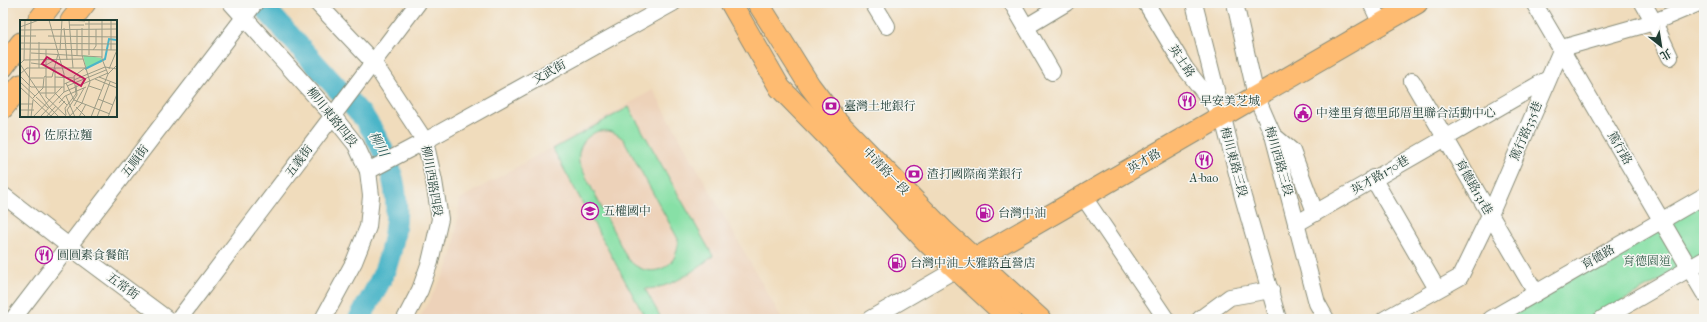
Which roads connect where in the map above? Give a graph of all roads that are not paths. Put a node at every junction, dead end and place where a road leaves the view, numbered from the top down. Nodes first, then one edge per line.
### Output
1 (52, 3) edge
2 (85, 3) edge
3 (231, 3) edge
4 (317, 3) edge
5 (418, 3) edge
6 (673, 3) edge
7 (731, 3) edge
8 (758, 3) edge
9 (873, 3) edge
10 (1012, 3) edge
11 (1066, 3) edge
12 (1146, 3) edge
13 (1194, 3) edge
14 (1235, 3) edge
15 (1371, 3) edge
16 (1417, 3) edge
17 (1534, 3) edge
18 (1643, 3) edge
19 (1699, 3) edge
20 (251, 9) edge
21 (39, 20) edge
22 (72, 20) edge
23 (1654, 22) junction
24 (1381, 24) junction
25 (887, 26) dead end
26 (1026, 27) junction
27 (20, 44) edge
28 (1562, 48) junction
29 (1670, 57) dead end
30 (371, 65) junction
31 (3, 67) edge
32 (1052, 72) dead end
33 (1548, 78) junction
34 (1412, 81) dead end
35 (20, 86) edge
36 (1256, 96) junction
37 (3, 108) edge
38 (337, 110) junction
39 (1222, 116) junction
40 (1272, 136) junction
41 (1445, 138) junction
42 (425, 141) junction
43 (368, 171) junction
44 (1373, 178) junction
45 (3, 195) edge
46 (1083, 196) junction
47 (1704, 196) edge
48 (1315, 212) junction
49 (1490, 215) junction
50 (1662, 220) junction
51 (1296, 224) junction
52 (70, 247) junction
53 (975, 259) junction
54 (1704, 260) edge
55 (1690, 268) junction
56 (956, 270) junction
57 (1271, 290) junction
58 (1438, 290) junction
59 (1536, 293) junction
60 (1704, 293) edge
61 (13, 319) edge
62 (167, 319) edge
63 (179, 319) edge
64 (322, 319) edge
65 (405, 319) edge
66 (870, 319) edge
67 (1010, 319) edge
68 (1040, 319) edge
69 (1166, 319) edge
70 (1200, 319) edge
71 (1278, 319) edge
72 (1326, 319) edge
73 (1384, 319) edge
74 (1491, 319) edge
75 (1602, 319) edge

1 - 21 main road
2 - 22 main road
3 - 20 street, 柳川東路四段
4 - 30 street, 柳川西路四段
5 - 30 street, 五義街
6 - 42 street, 文武街
7 - 56 main road, 中清路一段
8 - 53 main road, 中清路一段
9 - 25 street
10 - 26 street
11 - 26 street
12 - 39 street, 英士路
13 - 39 street, 梅川東路三段
14 - 36 street, 梅川西路三段
15 - 24 street
16 - 24 main road, 英才路
17 - 28 street, 篤行路
18 - 23 street
19 - 23 street
20 - 38 street, 柳川東路四段
20 - 52 street, 五順街
23 - 28 street
23 - 29 street
24 - 36 main road, 英才路
26 - 32 street
27 - 31 main road
28 - 33 street, 篤行路335巷
28 - 50 street, 篤行路
30 - 38 street, 五義街
30 - 42 street, 柳川西路四段
33 - 41 street, 英才路170巷
33 - 49 street, 篤行路335巷
34 - 41 street, 育德路131巷
35 - 37 main road
36 - 39 main road, 英才路
36 - 40 street, 梅川西路三段
38 - 43 street, 柳川東路四段
38 - 63 street, 五義街
39 - 46 main road, 英才路
39 - 57 street, 梅川東路三段
40 - 48 street
40 - 51 street, 梅川西路三段
41 - 44 street, 英才路170巷
41 - 49 street, 育德路131巷
42 - 43 street, 文武街
42 - 65 street, 柳川西路四段
43 - 64 street, 柳川東路四段
44 - 48 street, 英才路170巷
44 - 58 street
45 - 52 street, 五常街
46 - 53 main road, 英才路
46 - 69 street
47 - 50 street, 育德路
48 - 51 street, 英才路170巷
49 - 58 street, 篤行路335巷
49 - 59 street, 育德路131巷
50 - 55 street, 篤行路
50 - 59 street, 育德路
51 - 72 street, 梅川西路三段
52 - 61 street, 五順街
52 - 62 street, 五常街
53 - 56 street, 英才路
53 - 68 main road, 中清路一段
54 - 55 street
55 - 60 street, 篤行路
55 - 75 street
56 - 66 street, 英才路
56 - 67 main road, 中清路一段
57 - 70 street
57 - 71 street, 梅川東路三段
58 - 73 street, 篤行路335巷
59 - 74 street, 育德路

